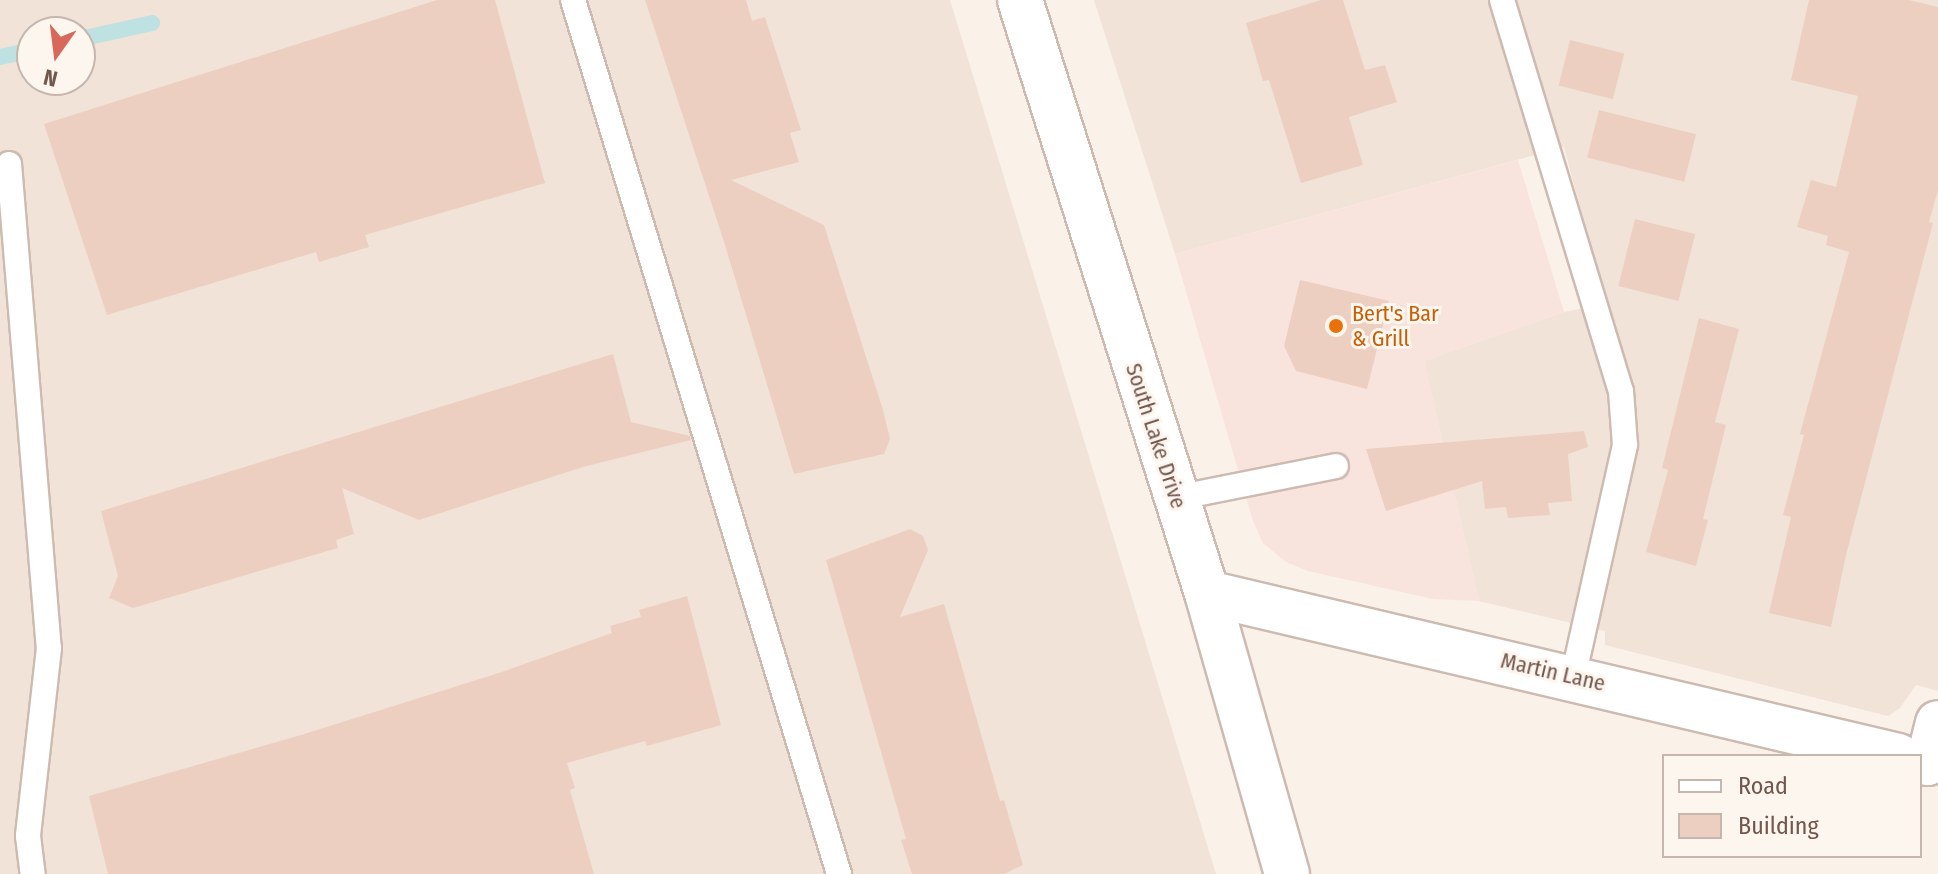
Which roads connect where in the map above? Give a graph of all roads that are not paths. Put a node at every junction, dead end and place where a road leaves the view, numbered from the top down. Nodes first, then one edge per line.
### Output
1 (573, 0) edge
2 (1020, 0) edge
3 (1502, 0) edge
4 (9, 164) dead end
5 (1336, 466) dead end
6 (1176, 498) junction
7 (1207, 593) junction
8 (1573, 677) junction
9 (1921, 751) edge
10 (33, 874) edge
11 (839, 874) edge
12 (1287, 874) edge

1 - 11 lane
2 - 6 main road, South Lake Drive
3 - 8 lane
4 - 10 lane
5 - 6 lane
6 - 7 main road, South Lake Drive
7 - 8 main road, Martin Lane
7 - 12 main road, South Lake Drive
8 - 9 main road, Martin Lane

